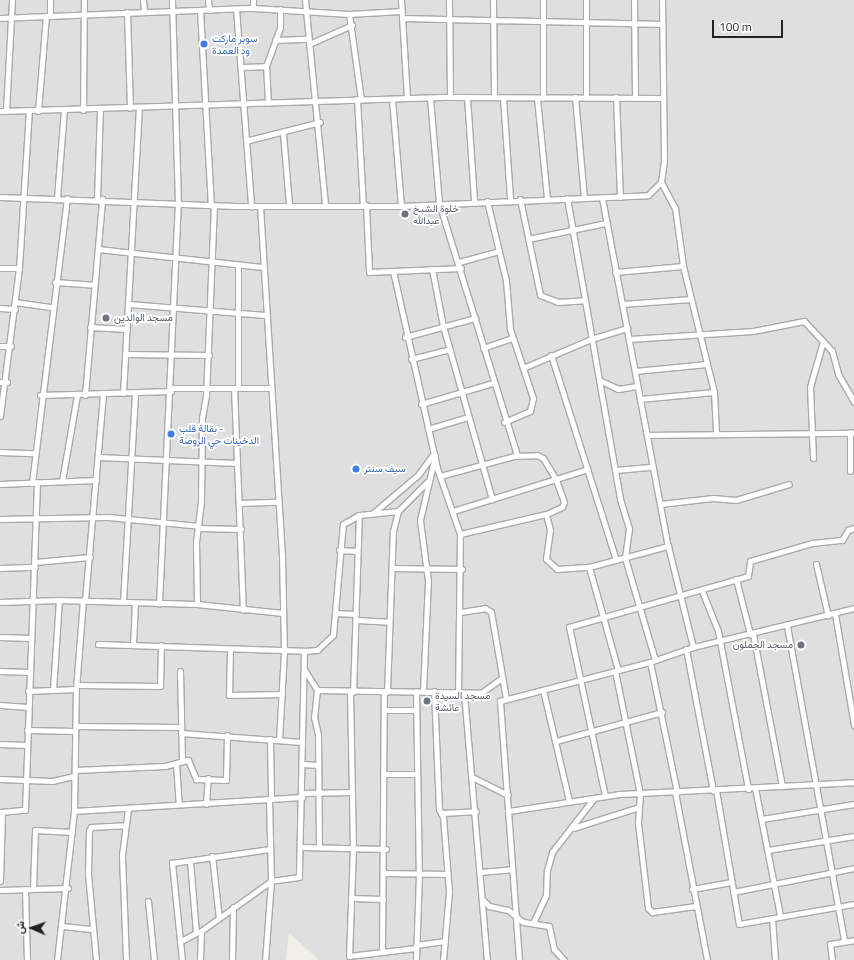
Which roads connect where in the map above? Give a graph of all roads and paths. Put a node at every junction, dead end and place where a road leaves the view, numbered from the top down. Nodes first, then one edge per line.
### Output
1 (12, 0) edge
2 (50, 0) edge
3 (84, 0) edge
4 (143, 0) edge
5 (172, 0) edge
6 (208, 0) edge
7 (253, 0) edge
8 (305, 0) edge
9 (401, 0) edge
10 (449, 0) edge
11 (493, 0) edge
12 (543, 0) edge
13 (586, 0) edge
14 (634, 0) edge
15 (662, 0) edge
16 (253, 8) junction
17 (236, 9) junction
18 (280, 9) junction
19 (172, 10) junction
20 (200, 10) junction
21 (209, 10) junction
22 (144, 11) junction
23 (305, 11) junction
24 (401, 11) junction
25 (127, 12) junction
26 (84, 14) junction
27 (349, 14) junction
28 (48, 16) junction
29 (0, 18) edge
30 (12, 18) junction
31 (402, 18) junction
32 (450, 18) junction
33 (492, 20) junction
34 (543, 22) junction
35 (586, 22) junction
36 (634, 23) junction
37 (663, 24) junction
38 (352, 25) junction
39 (275, 40) junction
40 (309, 42) junction
41 (266, 66) junction
42 (242, 67) junction
43 (450, 97) junction
44 (467, 97) junction
45 (494, 97) junction
46 (576, 97) junction
47 (586, 97) junction
48 (616, 97) junction
49 (407, 98) junction
50 (430, 98) junction
51 (503, 98) junction
52 (540, 98) junction
53 (635, 98) junction
54 (663, 98) junction
55 (359, 99) junction
56 (392, 99) junction
57 (317, 100) junction
58 (246, 104) junction
59 (268, 104) junction
60 (207, 105) junction
61 (176, 106) junction
62 (139, 107) junction
63 (130, 108) junction
64 (100, 109) junction
65 (64, 110) junction
66 (82, 110) junction
67 (0, 111) edge
68 (6, 111) junction
69 (29, 111) junction
70 (38, 111) junction
71 (320, 122) junction
72 (283, 133) junction
73 (249, 140) junction
74 (661, 182) junction
75 (0, 197) edge
76 (23, 197) junction
77 (620, 197) junction
78 (57, 198) junction
79 (67, 198) junction
80 (567, 198) junction
81 (584, 198) junction
82 (602, 198) junction
83 (99, 199) junction
84 (510, 199) junction
85 (520, 199) junction
86 (547, 199) junction
87 (136, 201) junction
88 (474, 201) junction
89 (487, 201) junction
90 (178, 203) junction
91 (325, 203) junction
92 (439, 203) junction
93 (290, 204) junction
94 (365, 205) junction
95 (212, 206) junction
96 (251, 206) junction
97 (260, 206) junction
98 (401, 206) junction
99 (606, 223) junction
100 (572, 231) junction
101 (528, 239) junction
102 (98, 249) junction
103 (499, 251) junction
104 (133, 254) junction
105 (176, 260) junction
106 (211, 262) junction
107 (238, 265) junction
108 (460, 265) junction
109 (683, 266) junction
110 (262, 267) junction
111 (0, 268) edge
112 (19, 268) junction
113 (432, 269) junction
114 (393, 271) junction
115 (615, 272) junction
116 (55, 282) junction
117 (94, 284) junction
118 (691, 299) junction
119 (584, 300) junction
120 (15, 302) junction
121 (129, 304) junction
122 (622, 304) junction
123 (52, 307) junction
124 (0, 308) edge
125 (175, 308) junction
126 (14, 309) junction
127 (210, 311) junction
128 (237, 313) junction
129 (266, 315) junction
130 (475, 318) junction
131 (444, 326) junction
132 (90, 327) junction
133 (627, 328) junction
134 (127, 329) junction
135 (700, 333) junction
136 (405, 337) junction
137 (512, 338) junction
138 (591, 339) junction
139 (629, 339) junction
140 (823, 341) junction
141 (0, 346) edge
142 (11, 346) junction
143 (483, 348) junction
144 (450, 350) junction
145 (125, 354) junction
146 (173, 355) junction
147 (209, 355) junction
148 (551, 355) junction
149 (411, 360) junction
150 (707, 364) junction
151 (523, 368) junction
152 (635, 371) junction
153 (598, 380) junction
154 (0, 382) edge
155 (7, 382) junction
156 (493, 383) junction
157 (637, 386) junction
158 (236, 387) junction
159 (207, 388) junction
160 (269, 388) junction
161 (171, 389) junction
162 (461, 391) junction
163 (135, 392) junction
164 (714, 392) junction
165 (123, 393) junction
166 (103, 394) junction
167 (40, 395) junction
168 (77, 395) junction
169 (84, 395) junction
170 (640, 399) junction
171 (854, 402) edge
172 (421, 404) junction
173 (0, 416) edge
174 (468, 417) junction
175 (504, 422) junction
176 (428, 429) junction
177 (716, 432) junction
178 (812, 432) junction
179 (852, 432) edge
180 (647, 435) junction
181 (0, 452) edge
182 (33, 453) junction
183 (434, 455) junction
184 (516, 455) junction
185 (98, 457) junction
186 (813, 458) dead end
187 (132, 460) junction
188 (168, 461) junction
189 (201, 462) junction
190 (236, 463) junction
191 (482, 465) junction
192 (652, 467) junction
193 (588, 469) junction
194 (616, 470) junction
195 (850, 471) dead end
196 (440, 476) junction
197 (96, 480) junction
198 (556, 480) junction
199 (62, 481) junction
200 (34, 482) junction
201 (427, 482) junction
202 (0, 484) edge
203 (789, 484) dead end
204 (492, 500) junction
205 (277, 502) junction
206 (239, 503) junction
207 (660, 504) junction
208 (398, 511) junction
209 (453, 511) junction
210 (372, 514) junction
211 (546, 514) junction
212 (93, 516) junction
213 (359, 516) junction
214 (36, 518) junction
215 (127, 518) junction
216 (0, 519) edge
217 (164, 525) junction
218 (199, 527) junction
219 (854, 528) edge
220 (241, 529) junction
221 (460, 534) junction
222 (668, 546) junction
223 (339, 550) junction
224 (357, 551) junction
225 (90, 557) junction
226 (625, 558) junction
227 (616, 560) junction
228 (816, 564) dead end
229 (35, 565) junction
230 (589, 567) junction
231 (0, 568) edge
232 (392, 568) junction
233 (462, 569) junction
234 (427, 570) junction
235 (736, 579) junction
236 (702, 591) junction
237 (681, 596) junction
238 (59, 600) junction
239 (84, 600) junction
240 (0, 602) edge
241 (123, 602) junction
242 (32, 603) junction
243 (135, 603) junction
244 (159, 604) junction
245 (197, 604) junction
246 (640, 607) junction
247 (854, 608) edge
248 (243, 610) junction
249 (461, 612) junction
250 (282, 613) junction
251 (335, 613) junction
252 (356, 614) junction
253 (835, 614) junction
254 (828, 616) junction
255 (605, 617) junction
256 (356, 620) junction
257 (389, 622) junction
258 (787, 626) junction
259 (752, 634) junction
260 (0, 637) edge
261 (30, 638) junction
262 (720, 641) junction
263 (98, 644) dead end
264 (133, 645) junction
265 (161, 645) junction
266 (693, 647) junction
267 (230, 649) junction
268 (686, 649) junction
269 (284, 651) junction
270 (304, 651) junction
271 (655, 660) junction
272 (650, 662) junction
273 (304, 669) junction
274 (0, 671) edge
275 (180, 671) dead end
276 (616, 671) junction
277 (29, 672) junction
278 (502, 678) junction
279 (579, 681) junction
280 (77, 687) junction
281 (53, 690) junction
282 (317, 690) junction
283 (543, 690) junction
284 (28, 691) junction
285 (416, 691) junction
286 (423, 691) junction
287 (434, 691) junction
288 (352, 692) junction
289 (386, 692) junction
290 (458, 692) junction
291 (464, 693) junction
292 (282, 694) junction
293 (506, 699) junction
294 (0, 705) edge
295 (28, 707) junction
296 (384, 710) junction
297 (416, 710) junction
298 (662, 712) junction
299 (626, 722) junction
300 (854, 725) edge
301 (180, 727) junction
302 (75, 729) junction
303 (27, 730) junction
304 (181, 733) junction
305 (589, 733) junction
306 (227, 735) junction
307 (270, 739) junction
308 (280, 740) junction
309 (556, 741) junction
310 (302, 742) junction
311 (0, 744) edge
312 (26, 745) junction
313 (182, 761) junction
314 (176, 764) junction
315 (303, 764) junction
316 (318, 765) junction
317 (75, 773) junction
318 (385, 774) junction
319 (417, 774) junction
320 (208, 778) junction
321 (472, 778) junction
322 (0, 779) edge
323 (26, 780) junction
324 (854, 782) edge
325 (815, 783) junction
326 (782, 786) junction
327 (755, 788) junction
328 (748, 789) junction
329 (714, 790) junction
330 (352, 792) junction
331 (676, 792) junction
332 (319, 793) junction
333 (640, 794) junction
334 (303, 795) junction
335 (508, 795) junction
336 (605, 796) junction
337 (594, 798) junction
338 (270, 799) junction
339 (569, 801) junction
340 (179, 803) junction
341 (206, 804) junction
342 (854, 804) edge
343 (639, 807) junction
344 (128, 809) junction
345 (819, 809) junction
346 (74, 811) junction
347 (476, 811) junction
348 (508, 811) junction
349 (1, 812) edge
350 (441, 813) junction
351 (762, 819) junction
352 (125, 825) junction
353 (572, 829) junction
354 (72, 832) junction
355 (854, 836) edge
356 (824, 841) junction
357 (301, 847) junction
358 (319, 847) junction
359 (352, 848) junction
360 (270, 849) junction
361 (386, 849) junction
362 (768, 850) junction
363 (212, 856) junction
364 (190, 861) junction
365 (854, 868) edge
366 (512, 869) junction
367 (385, 872) junction
368 (480, 872) junction
369 (830, 872) junction
370 (419, 874) junction
371 (447, 874) junction
372 (0, 881) edge
373 (271, 881) junction
374 (731, 882) junction
375 (775, 883) junction
376 (25, 888) junction
377 (33, 888) junction
378 (68, 888) junction
379 (692, 889) junction
380 (0, 890) edge
381 (733, 892) junction
382 (351, 898) junction
383 (384, 899) junction
384 (482, 899) junction
385 (148, 901) dead end
386 (854, 904) edge
387 (696, 906) junction
388 (233, 907) junction
389 (837, 907) junction
390 (516, 916) junction
391 (780, 916) junction
392 (219, 918) junction
393 (772, 918) junction
394 (533, 923) junction
395 (62, 926) junction
396 (93, 929) junction
397 (198, 932) junction
398 (854, 940) edge
399 (181, 941) junction
400 (445, 941) junction
401 (844, 941) junction
402 (416, 947) junction
403 (382, 952) junction
404 (27, 960) edge
405 (57, 960) edge
406 (96, 960) edge
407 (126, 960) edge
408 (154, 960) edge
409 (182, 960) edge
410 (200, 960) edge
411 (232, 960) edge
412 (265, 960) edge
413 (416, 960) edge
414 (443, 960) edge
415 (486, 960) edge
416 (519, 960) edge
417 (564, 960) edge
418 (707, 960) edge
419 (775, 960) edge
420 (832, 960) edge

1 - 30 street
2 - 28 street
3 - 26 street
4 - 22 street
5 - 19 street
6 - 21 street
7 - 16 street
8 - 23 street
9 - 24 street
10 - 32 street
11 - 33 street
12 - 34 street
13 - 35 street
14 - 36 street
15 - 37 street
16 - 17 street
16 - 18 street
17 - 21 street
17 - 42 street
18 - 23 street
18 - 39 street
19 - 20 street
19 - 22 street
19 - 61 street
20 - 21 street
20 - 60 street
22 - 25 street
23 - 27 street
23 - 40 street
24 - 27 street
24 - 31 street
25 - 26 street
25 - 63 street
26 - 28 street
26 - 66 street
27 - 38 street
28 - 30 street
28 - 70 street
29 - 30 street
30 - 68 street
31 - 32 street
31 - 49 street
32 - 33 street
32 - 43 street
33 - 34 street
33 - 45 street
34 - 35 street
34 - 52 street
35 - 36 street
35 - 47 street
36 - 37 street
36 - 53 street
37 - 54 street
38 - 40 street
38 - 55 street
39 - 40 street
39 - 41 street
40 - 57 street
41 - 42 street
41 - 59 street
42 - 58 street
43 - 44 street
43 - 50 street
44 - 45 street
44 - 88 street
45 - 51 street
46 - 47 street
46 - 52 street
46 - 81 street
47 - 48 street
48 - 53 street
48 - 77 street
49 - 50 street
49 - 56 street
50 - 92 street
51 - 52 street
51 - 84 street
52 - 86 street
53 - 54 street
54 - 74 street
55 - 56 street
55 - 57 street
55 - 94 street
56 - 98 street
57 - 59 street
57 - 71 street
58 - 59 street
58 - 60 street
58 - 73 street
60 - 61 street
60 - 95 street
61 - 62 street
61 - 90 street
62 - 63 street
62 - 87 street
63 - 64 street
64 - 66 street
64 - 83 street
65 - 66 street
65 - 70 street
65 - 78 street
67 - 68 street
68 - 69 street
69 - 70 street
69 - 76 street
71 - 72 street
71 - 91 street
72 - 73 street
72 - 93 street
73 - 96 street
74 - 77 street
74 - 109 street
75 - 76 street
76 - 78 street
76 - 112 street
77 - 82 street
78 - 79 street
79 - 83 street
79 - 116 street
80 - 81 street
80 - 86 street
80 - 100 street
81 - 82 street
82 - 99 street
83 - 87 street
83 - 102 street
84 - 85 street
84 - 89 street
85 - 86 street
85 - 101 street
87 - 90 street
87 - 104 street
88 - 89 street
88 - 92 street
89 - 103 street
90 - 95 street
90 - 105 street
91 - 93 street
91 - 94 street
92 - 98 street
92 - 108 street
93 - 97 street
94 - 98 street
94 - 114 street
95 - 96 street
95 - 106 street
96 - 97 street
97 - 110 street
99 - 100 street
99 - 115 street
100 - 101 street
100 - 119 street
101 - 119 street
102 - 104 street
102 - 117 street
103 - 108 street
103 - 137 street
104 - 105 street
104 - 121 street
105 - 106 street
105 - 125 street
106 - 107 street
106 - 127 street
107 - 110 street
107 - 128 street
108 - 113 street
108 - 130 street
109 - 115 street
109 - 118 street
110 - 129 street
111 - 112 street
112 - 120 street
113 - 114 street
113 - 131 street
114 - 136 street
115 - 122 street
116 - 117 street
116 - 123 street
117 - 132 street
118 - 122 street
118 - 135 street
119 - 138 street
120 - 123 street
120 - 126 street
121 - 125 street
121 - 134 street
122 - 133 street
123 - 167 street
124 - 126 street
125 - 127 street
125 - 146 street
126 - 142 street
127 - 128 street
127 - 147 street
128 - 129 street
128 - 158 street
129 - 160 street
130 - 131 street
130 - 143 street
131 - 136 street
131 - 144 street
132 - 134 street
132 - 169 street
133 - 138 street
133 - 139 street
134 - 145 street
135 - 139 street
135 - 140 street
135 - 150 street
136 - 149 street
137 - 143 street
137 - 151 street
138 - 148 street
138 - 153 street
139 - 152 street
140 - 171 street
140 - 178 street
141 - 142 street
142 - 155 street
143 - 156 street
144 - 149 street
144 - 162 street
145 - 146 street
145 - 165 street
146 - 147 street
146 - 161 street
147 - 159 street
148 - 151 street
148 - 193 street
149 - 172 street
150 - 152 street
150 - 164 street
151 - 175 street
152 - 157 street
153 - 157 street
153 - 194 street
154 - 155 street
155 - 173 street
156 - 162 street
156 - 175 street
157 - 170 street
158 - 159 street
158 - 160 street
158 - 190 street
159 - 161 street
159 - 189 street
160 - 205 street
161 - 163 street
161 - 188 street
162 - 172 street
162 - 174 street
163 - 165 street
163 - 187 street
164 - 170 street
164 - 177 street
165 - 166 street
166 - 169 street
166 - 185 street
167 - 168 street
167 - 182 street
168 - 169 street
168 - 199 street
170 - 180 street
172 - 176 street
174 - 176 street
174 - 191 street
175 - 184 street
176 - 183 street
177 - 178 street
177 - 180 street
178 - 179 street
178 - 186 street
179 - 195 street
180 - 192 street
181 - 182 street
182 - 200 street
183 - 196 street
183 - 201 street
183 - 210 street
184 - 191 street
184 - 198 street
185 - 187 street
185 - 197 street
187 - 188 street
187 - 215 street
188 - 189 street
188 - 217 street
189 - 190 street
189 - 218 street
190 - 206 street
191 - 196 street
191 - 204 street
192 - 194 street
192 - 207 street
193 - 198 street
193 - 227 street
194 - 226 street
196 - 209 street
197 - 199 street
197 - 212 street
198 - 204 street
198 - 211 street
199 - 200 street
200 - 202 street
200 - 214 street
201 - 208 street
201 - 234 street
203 - 207 street
204 - 209 street
205 - 206 street
205 - 250 street
206 - 220 street
207 - 222 street
208 - 210 street
208 - 232 street
209 - 221 street
210 - 213 street
211 - 221 street
211 - 230 street
212 - 214 street
212 - 215 street
212 - 225 street
213 - 223 street
213 - 224 street
214 - 216 street
214 - 229 street
215 - 217 street
215 - 241 street
217 - 218 street
217 - 244 street
218 - 220 street
218 - 245 street
219 - 235 street
220 - 248 street
221 - 233 street
222 - 226 street
222 - 237 street
223 - 224 street
223 - 251 street
224 - 252 street
225 - 229 street
225 - 239 street
226 - 227 street
226 - 246 street
227 - 230 street
228 - 254 street
229 - 231 street
229 - 242 street
230 - 255 street
232 - 234 street
232 - 257 street
233 - 234 street
233 - 249 street
234 - 286 street
235 - 236 street
235 - 259 street
236 - 237 street
236 - 262 street
237 - 246 street
237 - 266 street
238 - 239 street
238 - 242 street
238 - 281 street
239 - 241 street
239 - 280 street
240 - 242 street
241 - 243 street
242 - 261 street
243 - 244 street
243 - 264 street
244 - 245 street
245 - 248 street
246 - 255 street
246 - 271 street
247 - 253 street
248 - 250 street
249 - 278 street
249 - 290 street
250 - 269 street
251 - 252 street
251 - 270 street
252 - 256 street
253 - 254 street
253 - 300 street
254 - 258 street
255 - 276 street
255 - 279 street
256 - 257 street
256 - 288 street
257 - 289 street
258 - 259 street
258 - 325 street
259 - 262 street
259 - 326 street
260 - 261 street
261 - 277 street
262 - 266 street
262 - 328 street
263 - 264 street
264 - 265 street
265 - 267 street
265 - 280 street
266 - 268 street
267 - 269 street
267 - 292 street
268 - 271 street
268 - 329 street
269 - 270 street
269 - 292 street
270 - 273 street
271 - 272 street
272 - 276 street
272 - 298 street
273 - 282 street
273 - 310 street
274 - 277 street
275 - 301 street
276 - 279 street
276 - 299 street
277 - 284 street
278 - 291 street
278 - 293 street
279 - 283 street
279 - 305 street
280 - 281 street
280 - 302 street
281 - 284 street
282 - 288 street
282 - 316 street
283 - 293 street
283 - 309 street
284 - 295 street
285 - 286 street
285 - 289 street
285 - 297 street
286 - 287 street
287 - 290 street
287 - 350 street
288 - 289 street
288 - 330 street
289 - 296 street
290 - 291 street
291 - 321 street
292 - 308 street
293 - 335 street
294 - 295 street
295 - 303 street
296 - 297 street
296 - 318 street
297 - 319 street
298 - 299 street
298 - 331 street
299 - 305 street
299 - 333 street
301 - 302 street
301 - 304 street
302 - 303 street
302 - 317 street
303 - 312 street
304 - 306 street
304 - 313 street
305 - 309 street
305 - 336 street
306 - 307 street
306 - 320 street
307 - 308 street
307 - 338 street
308 - 310 street
309 - 339 street
310 - 315 street
311 - 312 street
312 - 323 street
313 - 314 street
313 - 320 street
314 - 317 street
314 - 340 street
315 - 316 street
315 - 334 street
316 - 332 street
317 - 323 street
317 - 346 street
318 - 319 street
318 - 361 street
319 - 370 street
320 - 341 street
321 - 335 street
321 - 347 street
322 - 323 street
323 - 349 street
324 - 325 street
325 - 326 street
325 - 345 street
326 - 327 street
327 - 328 street
327 - 351 street
328 - 329 street
329 - 331 street
329 - 374 street
330 - 332 street
330 - 359 street
331 - 333 street
331 - 379 street
332 - 334 street
332 - 358 street
333 - 336 street
333 - 343 street
334 - 338 street
334 - 357 street
335 - 348 street
336 - 337 street
337 - 339 street
337 - 353 street
338 - 341 street
338 - 360 street
339 - 348 street
340 - 341 street
340 - 344 street
342 - 345 street
343 - 353 street
343 - 387 street
344 - 346 street
344 - 352 street
345 - 351 street
345 - 356 street
346 - 354 street
347 - 350 street
347 - 368 street
348 - 366 street
349 - 372 street
350 - 371 street
351 - 362 street
352 - 396 street
352 - 407 street
353 - 394 street
354 - 377 street
354 - 378 street
355 - 356 street
356 - 362 street
356 - 369 street
357 - 358 street
357 - 373 street
358 - 359 street
359 - 361 street
359 - 382 street
360 - 363 street
360 - 373 street
361 - 367 street
362 - 375 street
363 - 364 street
363 - 392 street
364 - 397 street
364 - 399 street
365 - 369 street
366 - 368 street
366 - 390 street
367 - 370 street
367 - 383 street
368 - 384 street
369 - 375 street
369 - 389 street
370 - 371 street
370 - 402 street
371 - 400 street
373 - 388 street
373 - 412 street
374 - 379 street
374 - 381 street
375 - 381 street
375 - 391 street
376 - 377 street
376 - 380 street
376 - 404 street
377 - 378 street
378 - 395 street
379 - 387 street
381 - 393 street
382 - 383 street
382 - 403 street
383 - 403 street
384 - 390 street
384 - 415 street
385 - 408 street
386 - 389 street
387 - 418 street
388 - 392 street
388 - 411 street
389 - 391 street
389 - 401 street
390 - 394 street
390 - 416 street
391 - 393 street
392 - 397 street
393 - 419 street
394 - 417 street
395 - 396 street
395 - 405 street
396 - 406 street
397 - 399 street
397 - 410 street
398 - 401 street
399 - 409 street
400 - 402 street
400 - 414 street
401 - 420 street
402 - 403 street
402 - 413 street

